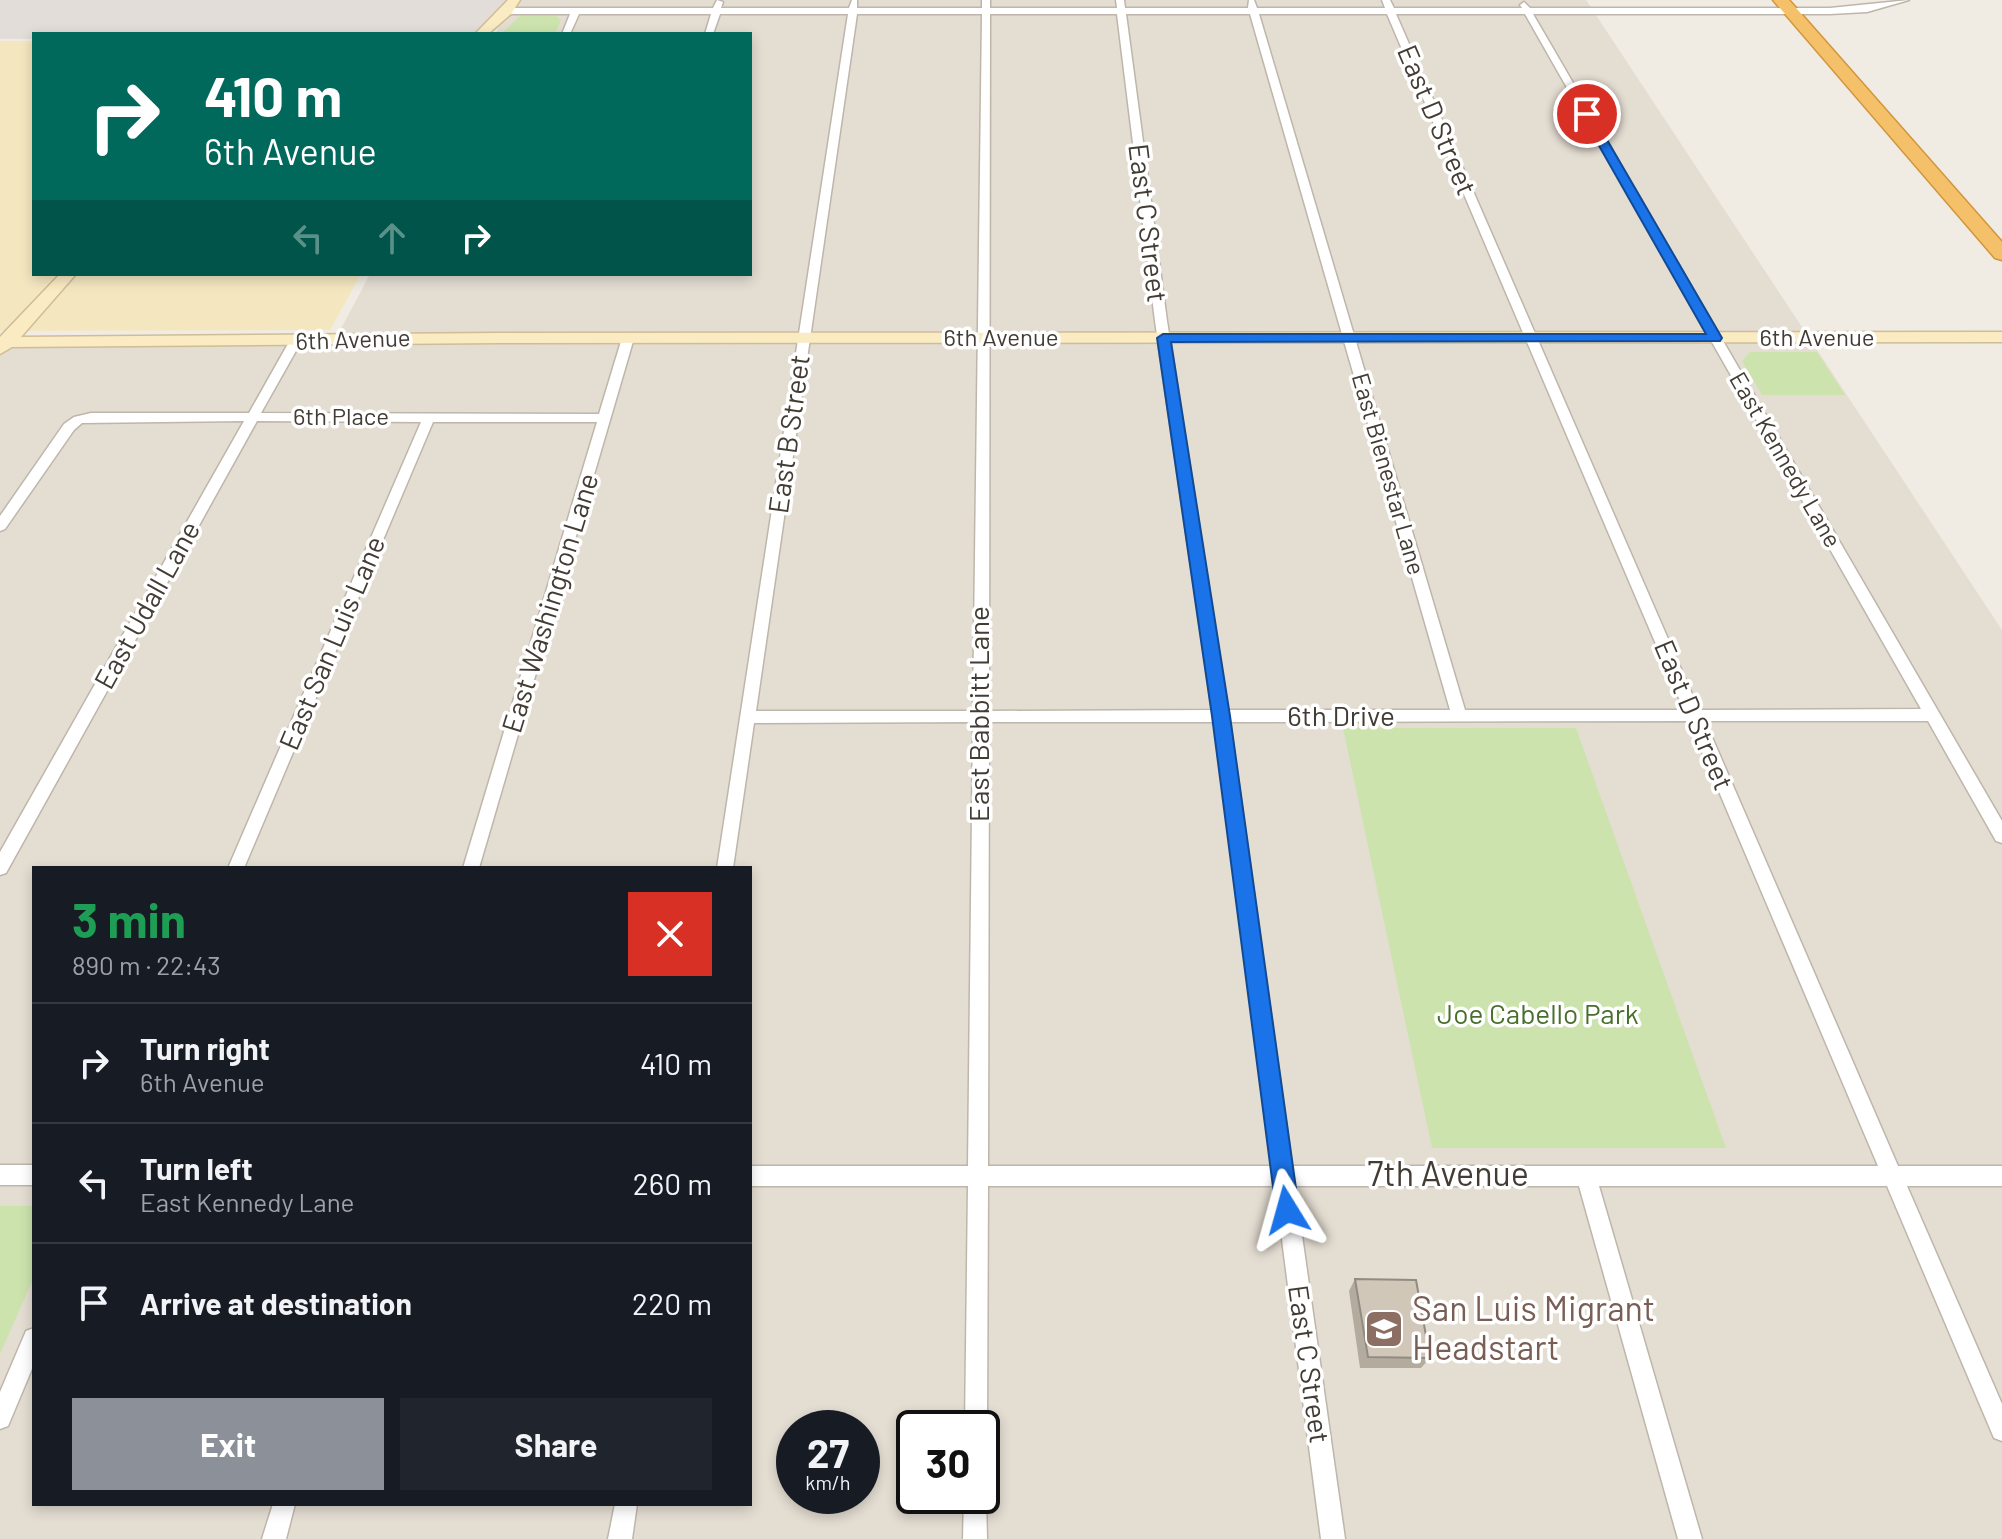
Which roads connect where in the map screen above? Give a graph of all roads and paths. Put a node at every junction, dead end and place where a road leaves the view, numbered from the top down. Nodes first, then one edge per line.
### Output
1 (719, 0) edge
2 (1905, 0) edge
3 (510, 5) edge
4 (854, 5) edge
5 (986, 6) edge
6 (1120, 6) edge
7 (1252, 6) edge
8 (1388, 6) edge
9 (1525, 6) edge
10 (1786, 6) edge
11 (576, 11) junction
12 (716, 11) junction
13 (483, 32) edge
14 (567, 32) edge
15 (710, 32) edge
16 (2002, 254) edge
17 (66, 276) edge
18 (2002, 337) edge
19 (628, 338) junction
20 (803, 338) junction
21 (983, 338) junction
22 (1163, 338) junction
23 (1348, 338) junction
24 (1530, 338) junction
25 (1715, 338) junction
26 (295, 342) junction
27 (2, 345) edge
28 (253, 416) junction
29 (429, 417) junction
30 (605, 418) junction
31 (0, 526) edge
32 (1693, 715) junction
33 (1932, 715) junction
34 (1221, 716) junction
35 (1459, 716) junction
36 (749, 717) junction
37 (979, 717) junction
38 (2002, 836) edge
39 (237, 866) edge
40 (472, 866) edge
41 (725, 866) edge
42 (0, 868) edge
43 (1283, 1174) junction
44 (0, 1175) edge
45 (32, 1175) edge
46 (1586, 1175) junction
47 (752, 1176) edge
48 (1893, 1176) junction
49 (2002, 1176) edge
50 (977, 1177) junction
51 (32, 1344) edge
52 (976, 1410) edge
53 (0, 1418) edge
54 (2002, 1430) edge
55 (283, 1506) edge
56 (626, 1506) edge
57 (975, 1514) edge
58 (274, 1539) edge
59 (620, 1539) edge
60 (975, 1539) edge
61 (1333, 1539) edge
62 (1690, 1539) edge

1 - 12 street
2 - 10 street
3 - 11 street
3 - 13 street
4 - 5 street
4 - 12 street
4 - 20 street, East B Street
5 - 6 street
5 - 21 street, East Babbitt Lane
6 - 7 street
6 - 22 street, East C Street
7 - 8 street
7 - 23 street, East Bienestar Lane
8 - 9 street
8 - 24 street, East D Street
9 - 10 street
9 - 25 street, East Kennedy Lane
10 - 16 highway
11 - 12 street
11 - 14 street
12 - 15 street
17 - 27 street
18 - 25 street, 6th Avenue
19 - 20 street, 6th Avenue
19 - 26 street, 6th Avenue
19 - 30 street, East Washington Lane
20 - 21 street, 6th Avenue
20 - 36 street, East B Street
21 - 22 street, 6th Avenue
21 - 37 street, East Babbitt Lane
22 - 23 street, 6th Avenue
22 - 34 street, East C Street
23 - 24 street, 6th Avenue
23 - 35 street, East Bienestar Lane
24 - 25 street, 6th Avenue
24 - 32 street, East D Street
25 - 33 street, East Kennedy Lane
26 - 27 street, 6th Avenue
26 - 28 street, East Udall Lane
28 - 29 street, 6th Place
28 - 31 street, 6th Place
28 - 42 street, East Udall Lane
29 - 30 street, 6th Place
29 - 39 street, East San Luis Lane
30 - 40 street, East Washington Lane
32 - 33 street, 6th Drive
32 - 35 street, 6th Drive
32 - 48 street, East D Street
33 - 38 street, East Kennedy Lane
34 - 35 street, 6th Drive
34 - 37 street, 6th Drive
34 - 43 street, East C Street
36 - 37 street, 6th Drive
36 - 41 street, East B Street
37 - 50 street, East Babbitt Lane
43 - 46 street, 7th Avenue
43 - 50 street, 7th Avenue
43 - 61 street, East C Street
44 - 45 street
46 - 48 street, 7th Avenue
46 - 62 street
47 - 50 street, 7th Avenue
48 - 49 street, 7th Avenue
48 - 54 street, East D Street
50 - 52 street, East Babbitt Lane
51 - 53 street
55 - 58 street
56 - 59 street
57 - 60 street

